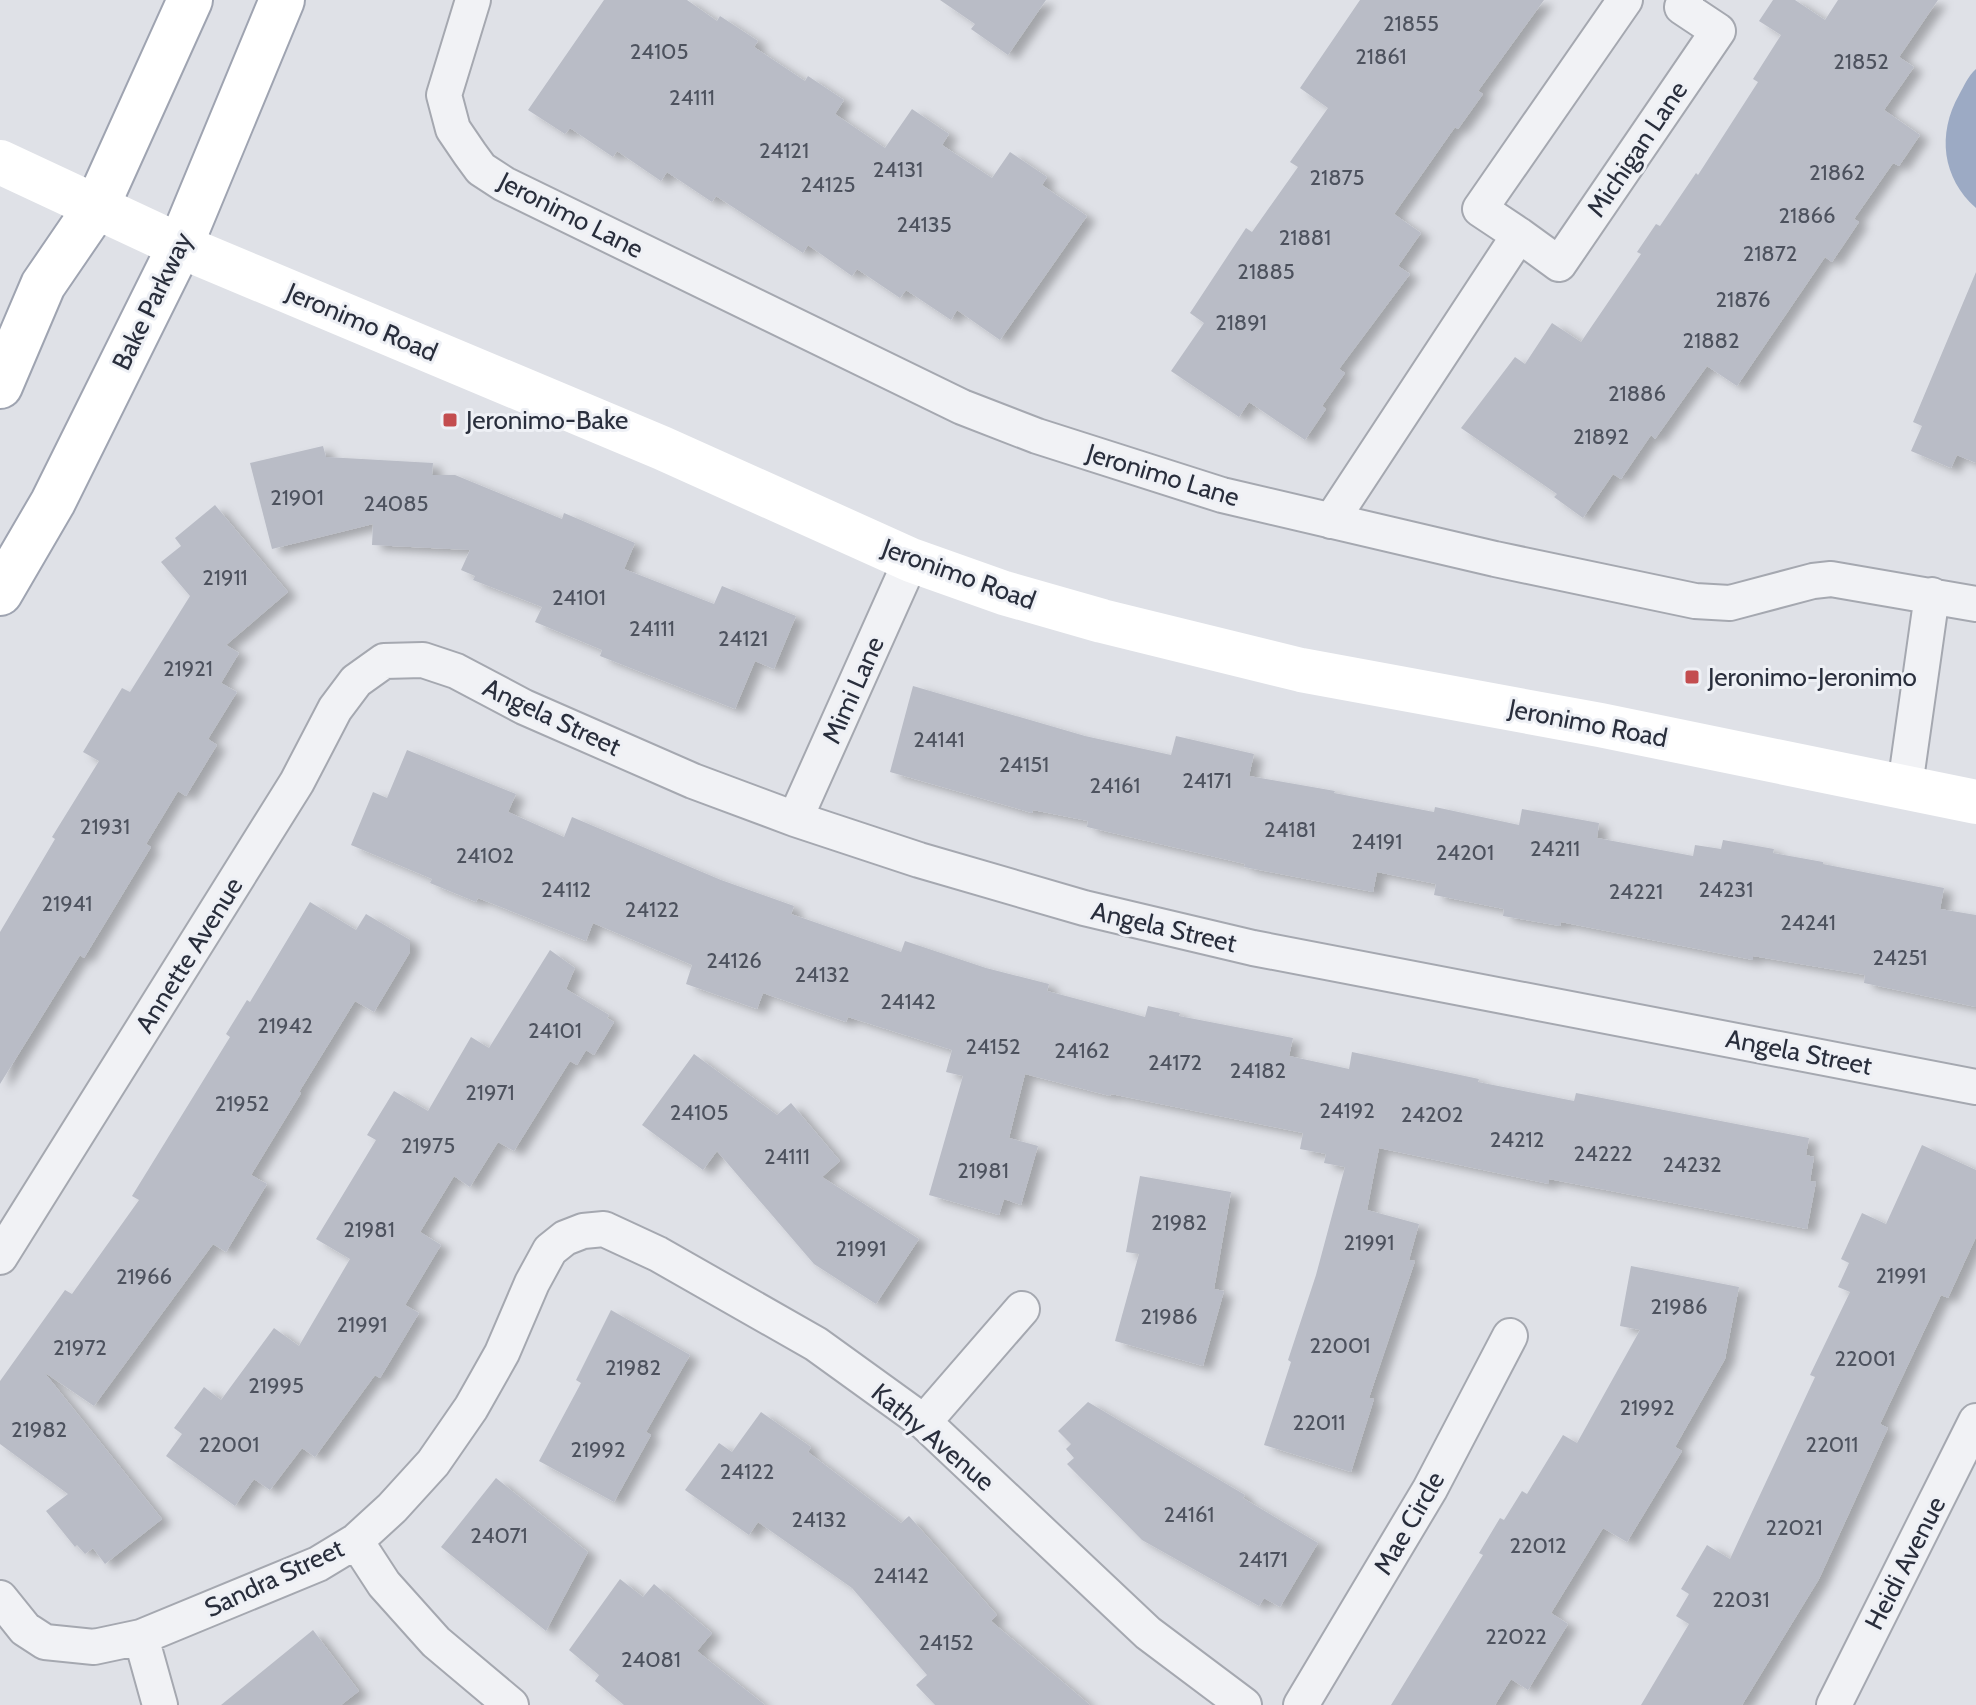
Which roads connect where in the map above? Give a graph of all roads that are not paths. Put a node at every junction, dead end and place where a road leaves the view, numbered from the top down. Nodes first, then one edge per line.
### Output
1 (190, 0) edge
2 (282, 0) edge
3 (473, 0) edge
4 (1625, 0) edge
5 (1680, 2) edge
6 (0, 162) edge
7 (97, 206) junction
8 (1519, 235) junction
9 (180, 246) junction
10 (0, 386) edge
11 (1331, 521) junction
12 (911, 560) junction
13 (0, 593) edge
14 (1932, 595) junction
15 (1976, 604) edge
16 (384, 661) joint
17 (1905, 786) junction
18 (1976, 802) edge
19 (795, 819) junction
20 (1976, 1087) edge
21 (583, 1231) joint
22 (0, 1257) edge
23 (1022, 1309) dead end
24 (1510, 1336) dead end
25 (1976, 1421) edge
26 (924, 1422) junction
27 (356, 1541) junction
28 (0, 1598) edge
29 (141, 1637) junction
30 (160, 1705) edge
31 (511, 1705) edge
32 (1244, 1705) edge
33 (1301, 1705) edge
34 (1834, 1705) edge

1 - 7 main road
2 - 9 main road, Bake Parkway
3 - 11 street, Jeronimo Lane
4 - 8 street, Michigan Lane
5 - 8 street, Michigan Lane
6 - 7 main road, Jeronimo Road
7 - 9 main road, Jeronimo Road
7 - 10 main road
8 - 11 street
9 - 12 main road, Jeronimo Road
9 - 13 main road, Bake Parkway
11 - 14 street, Jeronimo Lane
12 - 17 main road, Jeronimo Road
12 - 19 street, Mimi Lane
14 - 15 street, Jeronimo Lane
14 - 17 street
16 - 19 street, Angela Street
16 - 22 street, Annette Avenue
17 - 18 main road, Jeronimo Road
19 - 20 street, Angela Street
21 - 26 street, Kathy Avenue
21 - 27 street, Sandra Street
23 - 26 street
24 - 33 street, Mae Circle
25 - 34 street, Heidi Avenue
26 - 32 street, Kathy Avenue
27 - 29 street, Sandra Street
27 - 31 street
28 - 29 street, Sandra Street
29 - 30 street

